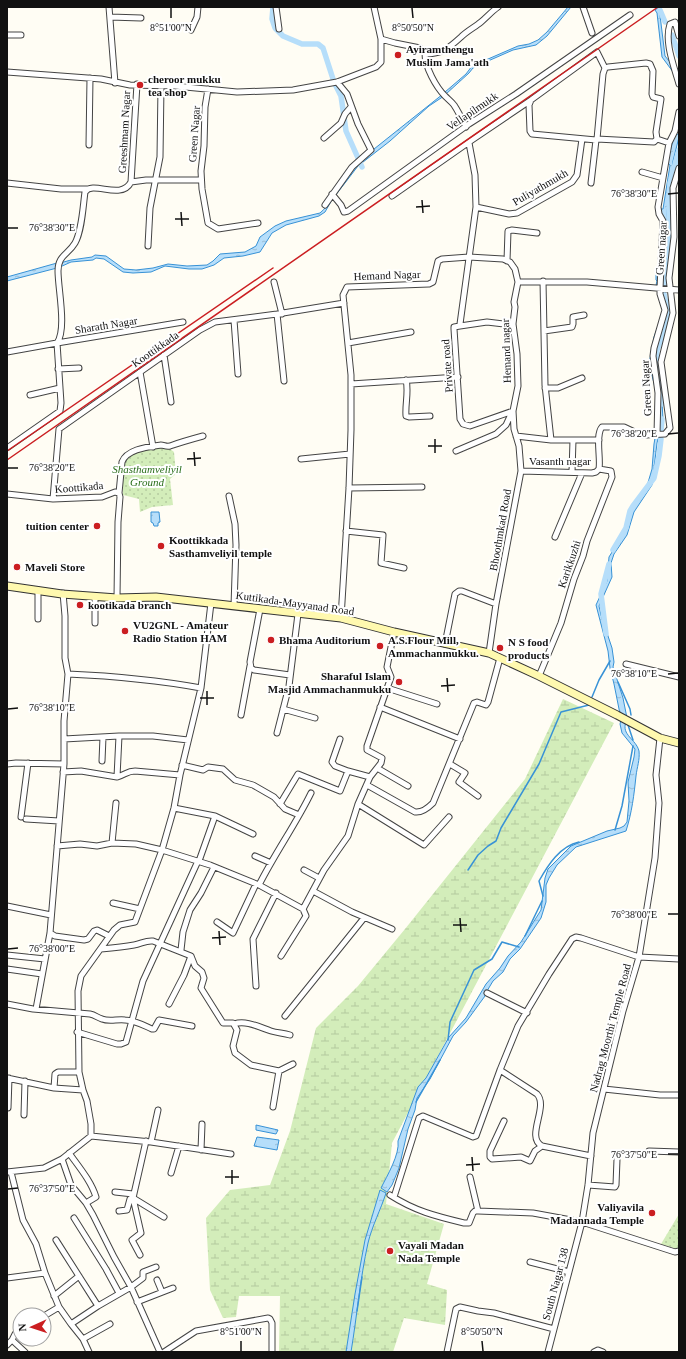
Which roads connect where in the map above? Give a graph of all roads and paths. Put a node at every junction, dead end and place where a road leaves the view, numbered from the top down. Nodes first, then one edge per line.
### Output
1 (109, 7) edge
2 (198, 7) edge
3 (276, 7) edge
4 (374, 7) edge
5 (498, 7) edge
6 (583, 7) edge
7 (630, 15) dead end
8 (110, 17) junction
9 (141, 18) dead end
10 (279, 29) dead end
11 (191, 30) dead end
12 (592, 33) dead end
13 (7, 35) edge
14 (21, 35) dead end
15 (679, 36) edge
16 (382, 39) junction
17 (426, 54) junction
18 (605, 68) junction
19 (7, 72) edge
20 (90, 78) junction
21 (115, 82) junction
22 (338, 82) junction
23 (137, 84) junction
24 (679, 84) edge
25 (161, 86) junction
26 (208, 89) junction
27 (531, 100) junction
28 (352, 107) junction
29 (679, 112) edge
30 (466, 127) junction
31 (677, 132) edge
32 (324, 138) dead end
33 (582, 139) junction
34 (657, 139) junction
35 (597, 140) junction
36 (469, 143) junction
37 (669, 143) junction
38 (89, 145) dead end
39 (679, 168) edge
40 (642, 172) dead end
41 (663, 178) junction
42 (201, 180) junction
43 (156, 181) junction
44 (131, 182) junction
45 (7, 183) edge
46 (591, 183) dead end
47 (88, 189) junction
48 (332, 194) junction
49 (392, 196) dead end
50 (325, 205) dead end
51 (476, 206) junction
52 (258, 223) dead end
53 (537, 233) dead end
54 (148, 246) dead end
55 (469, 257) junction
56 (507, 261) junction
57 (543, 281) junction
58 (274, 282) dead end
59 (518, 282) junction
60 (660, 289) junction
61 (670, 290) junction
62 (679, 290) edge
63 (344, 303) junction
64 (280, 314) junction
65 (584, 315) dead end
66 (234, 320) junction
67 (183, 322) dead end
68 (513, 325) junction
69 (460, 326) junction
70 (544, 331) junction
71 (411, 332) dead end
72 (57, 343) junction
73 (348, 343) junction
74 (7, 352) edge
75 (164, 355) junction
76 (79, 368) dead end
77 (58, 369) junction
78 (140, 372) junction
79 (238, 374) dead end
80 (458, 377) junction
81 (582, 378) dead end
82 (406, 380) junction
83 (284, 381) dead end
84 (351, 384) junction
85 (60, 388) junction
86 (545, 388) junction
87 (30, 395) dead end
88 (171, 402) dead end
89 (513, 411) junction
90 (430, 416) dead end
91 (658, 434) junction
92 (203, 436) dead end
93 (516, 436) junction
94 (551, 440) junction
95 (573, 440) junction
96 (598, 440) junction
97 (153, 447) junction
98 (7, 448) edge
99 (456, 451) dead end
100 (350, 454) junction
101 (301, 459) dead end
102 (599, 469) junction
103 (521, 471) junction
104 (572, 472) junction
105 (582, 473) junction
106 (422, 487) dead end
107 (349, 488) junction
108 (118, 493) junction
109 (7, 494) edge
110 (230, 496) dead end
111 (53, 499) junction
112 (346, 531) junction
113 (555, 537) dead end
114 (404, 568) dead end
115 (7, 586) edge
116 (38, 590) junction
117 (63, 593) junction
118 (94, 596) junction
119 (117, 598) junction
120 (211, 603) junction
121 (496, 604) junction
122 (234, 606) junction
123 (260, 609) junction
124 (298, 614) junction
125 (341, 618) junction
126 (38, 619) dead end
127 (95, 624) dead end
128 (394, 632) junction
129 (445, 644) junction
130 (489, 653) junction
131 (500, 658) junction
132 (626, 664) dead end
133 (250, 666) junction
134 (68, 674) junction
135 (290, 675) junction
136 (540, 676) junction
137 (679, 677) edge
138 (201, 688) junction
139 (387, 688) junction
140 (437, 704) dead end
141 (380, 707) junction
142 (283, 709) junction
143 (241, 715) dead end
144 (315, 718) dead end
145 (277, 733) dead end
146 (119, 736) junction
147 (103, 737) junction
148 (660, 738) junction
149 (64, 739) junction
150 (340, 739) dead end
151 (460, 739) junction
152 (188, 740) junction
153 (679, 743) edge
154 (102, 761) dead end
155 (28, 763) junction
156 (7, 764) edge
157 (64, 764) junction
158 (450, 764) junction
159 (182, 765) junction
160 (377, 768) junction
161 (348, 771) junction
162 (63, 772) junction
163 (180, 775) junction
164 (117, 777) junction
165 (370, 777) junction
166 (367, 785) junction
167 (408, 786) dead end
168 (311, 793) dead end
169 (478, 796) dead end
170 (116, 803) dead end
171 (280, 804) junction
172 (358, 804) junction
173 (174, 808) junction
174 (299, 815) junction
175 (215, 816) junction
176 (449, 817) dead end
177 (59, 821) junction
178 (253, 834) dead end
179 (112, 843) junction
180 (57, 846) junction
181 (162, 850) junction
182 (255, 856) dead end
183 (198, 861) junction
184 (271, 863) junction
185 (214, 867) junction
186 (304, 870) dead end
187 (319, 878) junction
188 (258, 884) junction
189 (313, 891) junction
190 (276, 893) junction
191 (113, 903) dead end
192 (7, 906) edge
193 (140, 909) junction
194 (303, 909) junction
195 (51, 916) junction
196 (364, 918) junction
197 (216, 922) dead end
198 (392, 929) dead end
199 (50, 933) junction
200 (109, 936) junction
201 (160, 944) junction
202 (101, 949) junction
203 (181, 950) dead end
204 (7, 955) edge
205 (191, 956) junction
206 (281, 956) dead end
207 (639, 957) junction
208 (45, 959) junction
209 (679, 959) edge
210 (7, 969) edge
211 (42, 974) junction
212 (256, 986) dead end
213 (488, 993) dead end
214 (7, 1004) edge
215 (169, 1004) dead end
216 (36, 1009) junction
217 (526, 1013) junction
218 (78, 1014) junction
219 (285, 1016) dead end
220 (132, 1021) junction
221 (234, 1024) junction
222 (192, 1026) dead end
223 (78, 1032) junction
224 (290, 1035) dead end
225 (293, 1064) dead end
226 (500, 1070) junction
227 (279, 1071) junction
228 (79, 1072) junction
229 (8, 1078) edge
230 (25, 1081) junction
231 (54, 1088) junction
232 (604, 1089) junction
233 (82, 1090) junction
234 (679, 1095) edge
235 (273, 1107) dead end
236 (8, 1108) dead end
237 (158, 1110) dead end
238 (24, 1115) dead end
239 (504, 1121) dead end
240 (202, 1124) dead end
241 (91, 1136) junction
242 (148, 1141) junction
243 (179, 1146) junction
244 (542, 1146) junction
245 (201, 1150) junction
246 (649, 1151) dead end
247 (679, 1152) edge
248 (69, 1153) junction
249 (231, 1154) dead end
250 (591, 1156) junction
251 (62, 1159) junction
252 (618, 1159) dead end
253 (9, 1172) edge
254 (171, 1174) dead end
255 (470, 1177) dead end
256 (588, 1185) junction
257 (115, 1192) dead end
258 (133, 1196) junction
259 (86, 1203) junction
260 (119, 1211) dead end
261 (478, 1211) junction
262 (164, 1217) dead end
263 (74, 1218) dead end
264 (582, 1222) junction
265 (56, 1240) dead end
266 (679, 1250) edge
267 (140, 1255) dead end
268 (530, 1262) dead end
269 (156, 1267) dead end
270 (569, 1272) junction
271 (45, 1273) junction
272 (79, 1276) junction
273 (7, 1278) edge
274 (156, 1280) dead end
275 (131, 1287) junction
276 (172, 1288) dead end
277 (162, 1292) junction
278 (119, 1293) junction
279 (54, 1296) junction
280 (137, 1302) junction
281 (98, 1306) junction
282 (59, 1307) junction
283 (52, 1311) edge
284 (71, 1324) junction
285 (110, 1324) dead end
286 (554, 1329) junction
287 (83, 1339) junction
288 (12, 1340) edge
289 (7, 1345) edge
290 (89, 1352) edge
291 (160, 1352) edge
292 (164, 1352) edge
293 (272, 1352) edge
294 (447, 1352) edge
295 (548, 1352) edge
296 (594, 1352) edge
297 (603, 1352) edge

1 - 8 street
2 - 11 street
3 - 10 street
4 - 16 street
5 - 17 street
6 - 12 street
7 - 30 street, Vellapilmukk
8 - 9 street
8 - 21 street
13 - 14 street
15 - 24 street
16 - 17 street
16 - 22 street
17 - 30 street
18 - 27 street
18 - 34 street
18 - 35 street
19 - 20 street
20 - 21 street
20 - 38 street
21 - 23 street
22 - 26 street
22 - 28 street
23 - 25 street
23 - 44 street, Greeshmam Nagar
25 - 26 street
25 - 43 street
26 - 42 street, Green Nagar
27 - 33 street
27 - 36 street
28 - 32 street
28 - 48 street
29 - 31 street
30 - 48 street, Vellapilmukk
31 - 37 street, Green Nagar
33 - 35 street
33 - 51 street, Puliyathmukh
34 - 35 street
34 - 37 street
35 - 46 street
36 - 49 street
36 - 51 street, Private road
37 - 41 street, Green Nagar
39 - 61 street, Green nagar
40 - 41 street
41 - 60 street, Green Nagar
42 - 43 street
42 - 52 street, Green Nagar
43 - 44 street
43 - 54 street
44 - 47 street, Greeshmam Nagar
45 - 47 street
47 - 72 street
48 - 50 street
51 - 55 street, Private road
53 - 56 street
55 - 56 street
55 - 63 street, Hemand Nagar
55 - 69 street, Private road
56 - 59 street
57 - 59 street
57 - 60 street
57 - 70 street
58 - 64 street
59 - 68 street, Hemand nagar
60 - 61 street
60 - 91 street, Green Nagar
61 - 62 street
61 - 91 street, Green nagar
63 - 64 street, Koottikkada
63 - 73 street, Hemand Nagar
64 - 66 street, Koottikkada
64 - 83 street
65 - 70 street
66 - 75 street, Koottikkada
66 - 79 street
67 - 72 street, Sharath Nagar
68 - 69 street, Private road
68 - 89 street, Hemand nagar
69 - 80 street, Private road
70 - 86 street
71 - 73 street
72 - 74 street
72 - 77 street
73 - 84 street, Hemand Nagar
75 - 78 street, Koottikkada
75 - 88 street
76 - 77 street
77 - 85 street
78 - 97 street
78 - 111 street, Koottikkada
80 - 82 street
80 - 89 street, Private road
81 - 86 street
82 - 84 street
82 - 90 street
84 - 100 street, Hemand Nagar
85 - 87 street
85 - 98 street
86 - 94 street
89 - 93 street, Bhoothmkad Road
89 - 99 street
91 - 96 street, Green nagar
92 - 97 street
93 - 94 street
93 - 103 street, Bhoothmkad Road
94 - 95 street
95 - 96 street
95 - 104 street
96 - 102 street
97 - 108 street
100 - 101 street
100 - 107 street, Hemand Nagar
102 - 105 street, Vasanth nagar
102 - 136 street, Karikkuzhi
103 - 104 street, Vasanth nagar
103 - 121 street, Bhoothmkad Road
104 - 105 street, Vasanth nagar
105 - 113 street
106 - 107 street
107 - 112 street, Hemand Nagar
108 - 111 street, Koottikada
108 - 119 street, Koottikada
109 - 111 street, Koottikada
110 - 122 street
112 - 114 street
112 - 125 street, Hemand Nagar
115 - 116 main road, Kuttikada-Mayyanad Road
116 - 117 main road, Kuttikada-Mayyanad Road
116 - 126 street
117 - 118 main road, Kuttikada-Mayyanad Road
117 - 134 street
118 - 119 main road, Kuttikada-Mayyanad Road
118 - 127 street
119 - 120 main road, Kuttikada-Mayyanad Road
120 - 122 main road, Kuttikada-Mayyanad Road
120 - 138 street
121 - 129 street
121 - 130 street, Bhoothmkad Road
122 - 123 main road, Kuttikada-Mayyanad Road
123 - 124 main road, Kuttikada-Mayyanad Road
123 - 133 street
124 - 125 main road, Kuttikada-Mayyanad Road
124 - 135 street
125 - 128 main road, Kuttikada-Mayyanad Road
128 - 129 main road, Kuttikada-Mayyanad Road
128 - 139 street
129 - 130 main road, Kuttikada-Mayyanad Road
130 - 131 main road, Kuttikada-Mayyanad Road
131 - 136 main road, Kuttikada-Mayyanad Road
131 - 151 street
132 - 137 street
133 - 135 street
133 - 143 street
134 - 138 street
134 - 149 street
135 - 142 street
136 - 148 main road, Kuttikada-Mayyanad Road
138 - 152 street
139 - 140 street
139 - 141 street
141 - 151 street
141 - 160 street
142 - 144 street
142 - 145 street
146 - 147 street
146 - 152 street
146 - 164 street
147 - 149 street
147 - 154 street
148 - 153 main road, Kuttikada-Mayyanad Road
148 - 207 street, Nadrag Moorthi Temple Road
149 - 157 street
150 - 161 street
151 - 158 street
152 - 159 street
155 - 156 street
155 - 157 street
155 - 177 street
157 - 162 street
158 - 166 street
158 - 169 street
159 - 163 street
159 - 171 street
160 - 165 street
160 - 167 street
161 - 165 street
161 - 171 street
162 - 164 street
162 - 177 street
163 - 164 street
163 - 173 street
165 - 166 street
166 - 172 street
168 - 174 street
170 - 179 street
171 - 174 street
172 - 176 street
172 - 187 street
173 - 175 street
173 - 181 street
174 - 184 street
175 - 178 street
175 - 183 street
177 - 180 street
179 - 180 street
179 - 181 street
180 - 195 street
181 - 183 street
181 - 193 street
182 - 184 street
183 - 185 street
183 - 201 street
184 - 188 street
185 - 188 street
185 - 203 street
186 - 187 street
187 - 189 street
188 - 190 street
188 - 197 street
189 - 194 street
189 - 196 street
190 - 194 street
190 - 212 street
191 - 193 street
192 - 195 street
193 - 200 street
194 - 206 street
195 - 199 street
196 - 198 street
196 - 219 street
199 - 200 street
199 - 208 street
200 - 202 street
201 - 202 street
201 - 205 street
201 - 220 street
202 - 218 street
204 - 208 street
205 - 215 street
205 - 221 street
207 - 209 street
207 - 217 street
207 - 232 street, Nadrag Moorthi Temple Road
208 - 211 street
210 - 211 street
211 - 216 street
213 - 217 street
214 - 216 street
216 - 218 street
217 - 226 street
218 - 220 street
218 - 223 street
220 - 222 street
220 - 223 street
221 - 224 street
221 - 227 street
223 - 228 street
225 - 227 street
226 - 244 street
226 - 261 street
227 - 235 street
228 - 231 street
228 - 233 street
229 - 230 street
229 - 236 street
230 - 231 street
230 - 238 street
231 - 233 street
232 - 234 street
232 - 250 street, Nadrag Moorthi Temple Road
233 - 241 street
237 - 242 street
239 - 244 street
240 - 245 street
241 - 242 street
241 - 248 street
242 - 243 street
242 - 258 street
243 - 245 street
243 - 254 street
244 - 250 street
245 - 249 street
246 - 247 street
248 - 251 street
248 - 259 street
250 - 256 street, Nadrag Moorthi Temple Road
251 - 253 street
251 - 259 street
252 - 256 street
253 - 271 street
255 - 261 street
256 - 264 street, Nadrag Moorthi Temple Road
257 - 258 street
258 - 260 street
258 - 262 street
258 - 267 street
259 - 275 street
261 - 264 street
263 - 278 street
264 - 266 street
264 - 270 street, South Nagar 138
265 - 272 street
268 - 270 street
269 - 275 street
270 - 286 street, South Nagar 138
271 - 273 street
271 - 279 street
272 - 279 street
272 - 281 street
274 - 277 street
275 - 278 street
275 - 280 street
276 - 277 street
277 - 280 street
278 - 281 street
279 - 282 street
280 - 291 street
281 - 284 street
282 - 283 street
282 - 284 street
284 - 287 street
285 - 287 street
286 - 294 street
286 - 295 street, South Nagar 138
287 - 290 street
288 - 289 street
292 - 293 street
296 - 297 street

